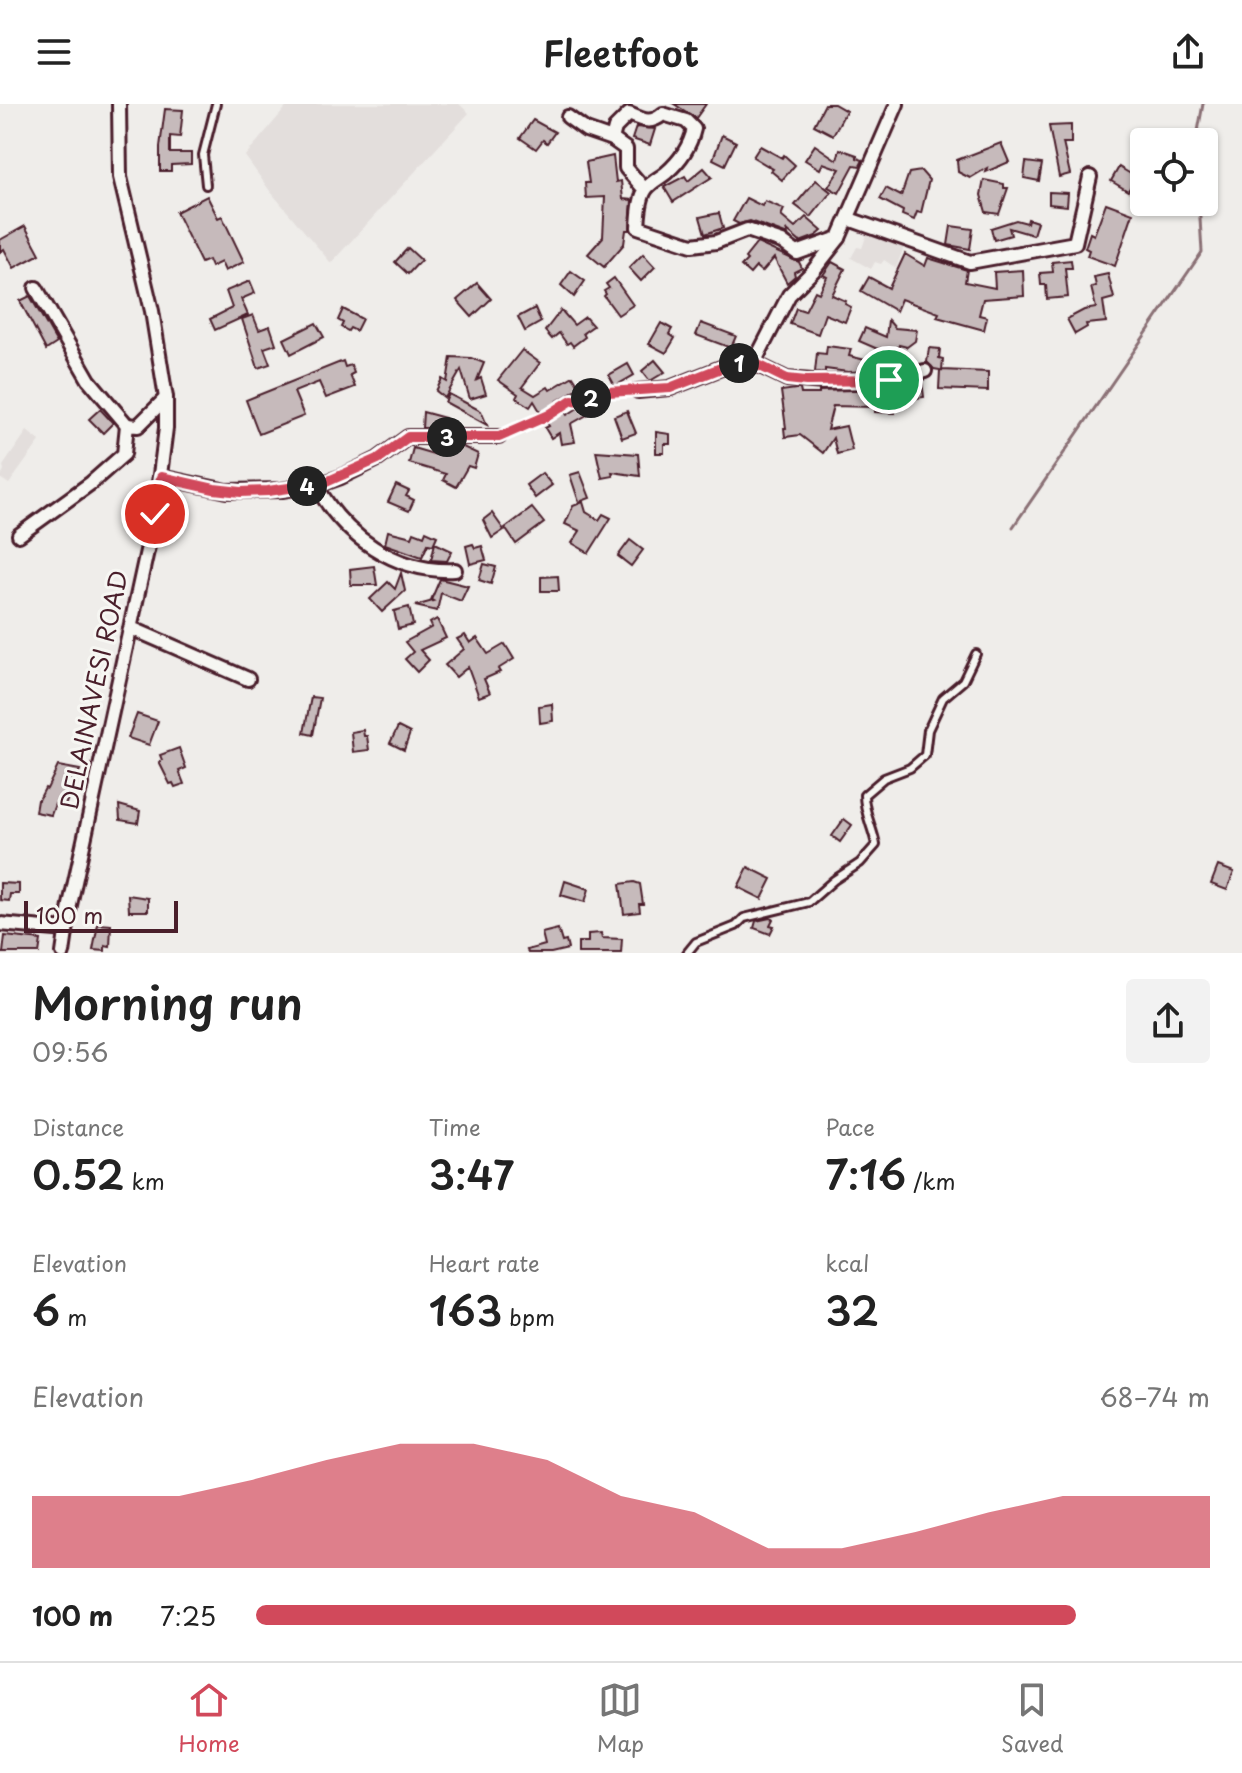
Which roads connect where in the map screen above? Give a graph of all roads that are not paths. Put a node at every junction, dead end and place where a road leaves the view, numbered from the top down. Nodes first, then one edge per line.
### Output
1 (119, 104) edge
2 (216, 104) edge
3 (897, 104) edge
4 (568, 117) dead end
5 (612, 139) junction
6 (1090, 177) dead end
7 (206, 185) dead end
8 (645, 190) junction
9 (849, 219) junction
10 (839, 238) junction
11 (36, 288) dead end
12 (754, 363) junction
13 (925, 371) dead end
14 (638, 391) road end
15 (166, 398) junction
16 (127, 425) junction
17 (499, 437) road end
18 (161, 477) junction
19 (316, 485) junction
20 (19, 535) dead end
21 (455, 570) dead end
22 (131, 628) junction
23 (976, 654) dead end
24 (248, 679) dead end
25 (0, 924) edge
26 (66, 930) junction
27 (63, 953) edge
28 (687, 953) edge

1 - 15 street, DELAINAVESI ROAD
2 - 7 lane
3 - 9 street
4 - 5 street
5 - 8 street
5 - 8 street
6 - 9 street
8 - 10 street
9 - 10 street
10 - 12 street
11 - 16 street
12 - 13 street
12 - 14 street
15 - 16 street
15 - 18 street, DELAINAVESI ROAD
16 - 20 street
17 - 19 street
18 - 19 street
18 - 22 street, DELAINAVESI ROAD
19 - 21 street
22 - 24 street
22 - 26 street, DELAINAVESI ROAD
23 - 28 lane
25 - 26 street
26 - 27 street, DELAINAVESI ROAD

